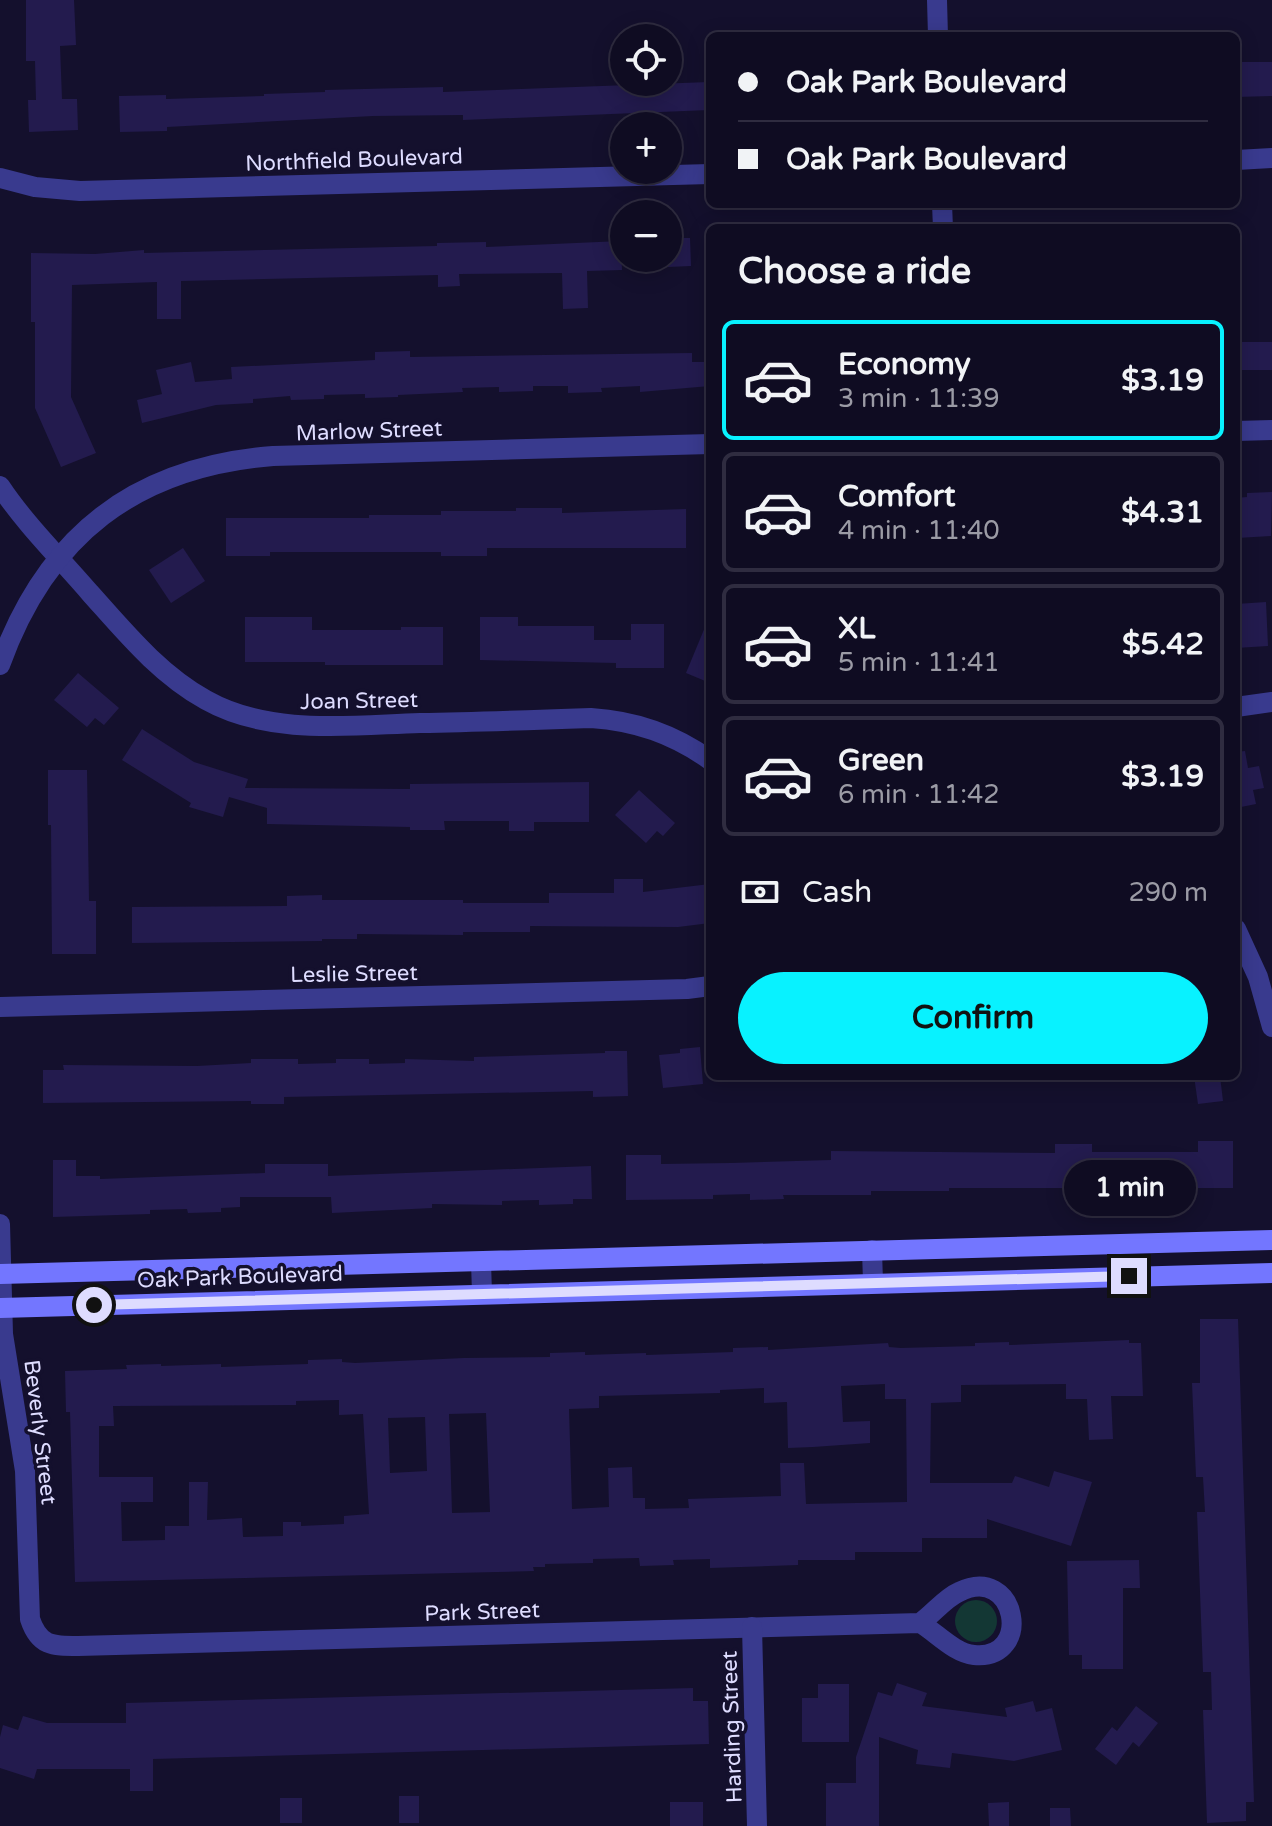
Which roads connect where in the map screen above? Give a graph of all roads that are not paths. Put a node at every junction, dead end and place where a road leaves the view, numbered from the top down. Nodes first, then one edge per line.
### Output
1 (937, 0) edge
2 (938, 32) edge
3 (1272, 158) edge
4 (1240, 160) edge
5 (706, 174) edge
6 (0, 178) edge
7 (1272, 430) edge
8 (1240, 431) edge
9 (706, 444) edge
10 (0, 486) edge
11 (58, 556) junction
12 (0, 665) edge
13 (1272, 702) edge
14 (1240, 706) edge
15 (706, 758) edge
16 (1240, 935) edge
17 (1265, 976) edge
18 (706, 986) edge
19 (0, 1007) edge
20 (1272, 1027) edge
21 (0, 1224) edge
22 (1272, 1240) edge
23 (872, 1250) junction
24 (481, 1262) junction
25 (1272, 1273) edge
26 (1, 1274) edge
27 (873, 1282) junction
28 (482, 1293) junction
29 (1, 1308) edge
30 (920, 1623) dead end
31 (752, 1627) junction
32 (45, 1642) joint
33 (757, 1826) edge

1 - 2 street
3 - 4 street
5 - 6 street, Northfield Boulevard
7 - 8 street
9 - 11 street, Marlow Street
10 - 11 street, Joan Street
11 - 12 street
11 - 15 street, Joan Street
13 - 14 street
16 - 17 street
17 - 20 street
18 - 19 street, Leslie Street
21 - 26 street, Beverly Street
22 - 23 street, Oak Park Boulevard
23 - 24 street, Oak Park Boulevard
23 - 27 street
24 - 26 street, Oak Park Boulevard
24 - 28 street
25 - 27 street, Oak Park Boulevard
26 - 29 street, Beverly Street
27 - 28 street, Oak Park Boulevard
28 - 29 street, Oak Park Boulevard
29 - 32 street, Beverly Street
30 - 31 street, Park Street
31 - 32 street, Park Street
31 - 33 street, Harding Street

